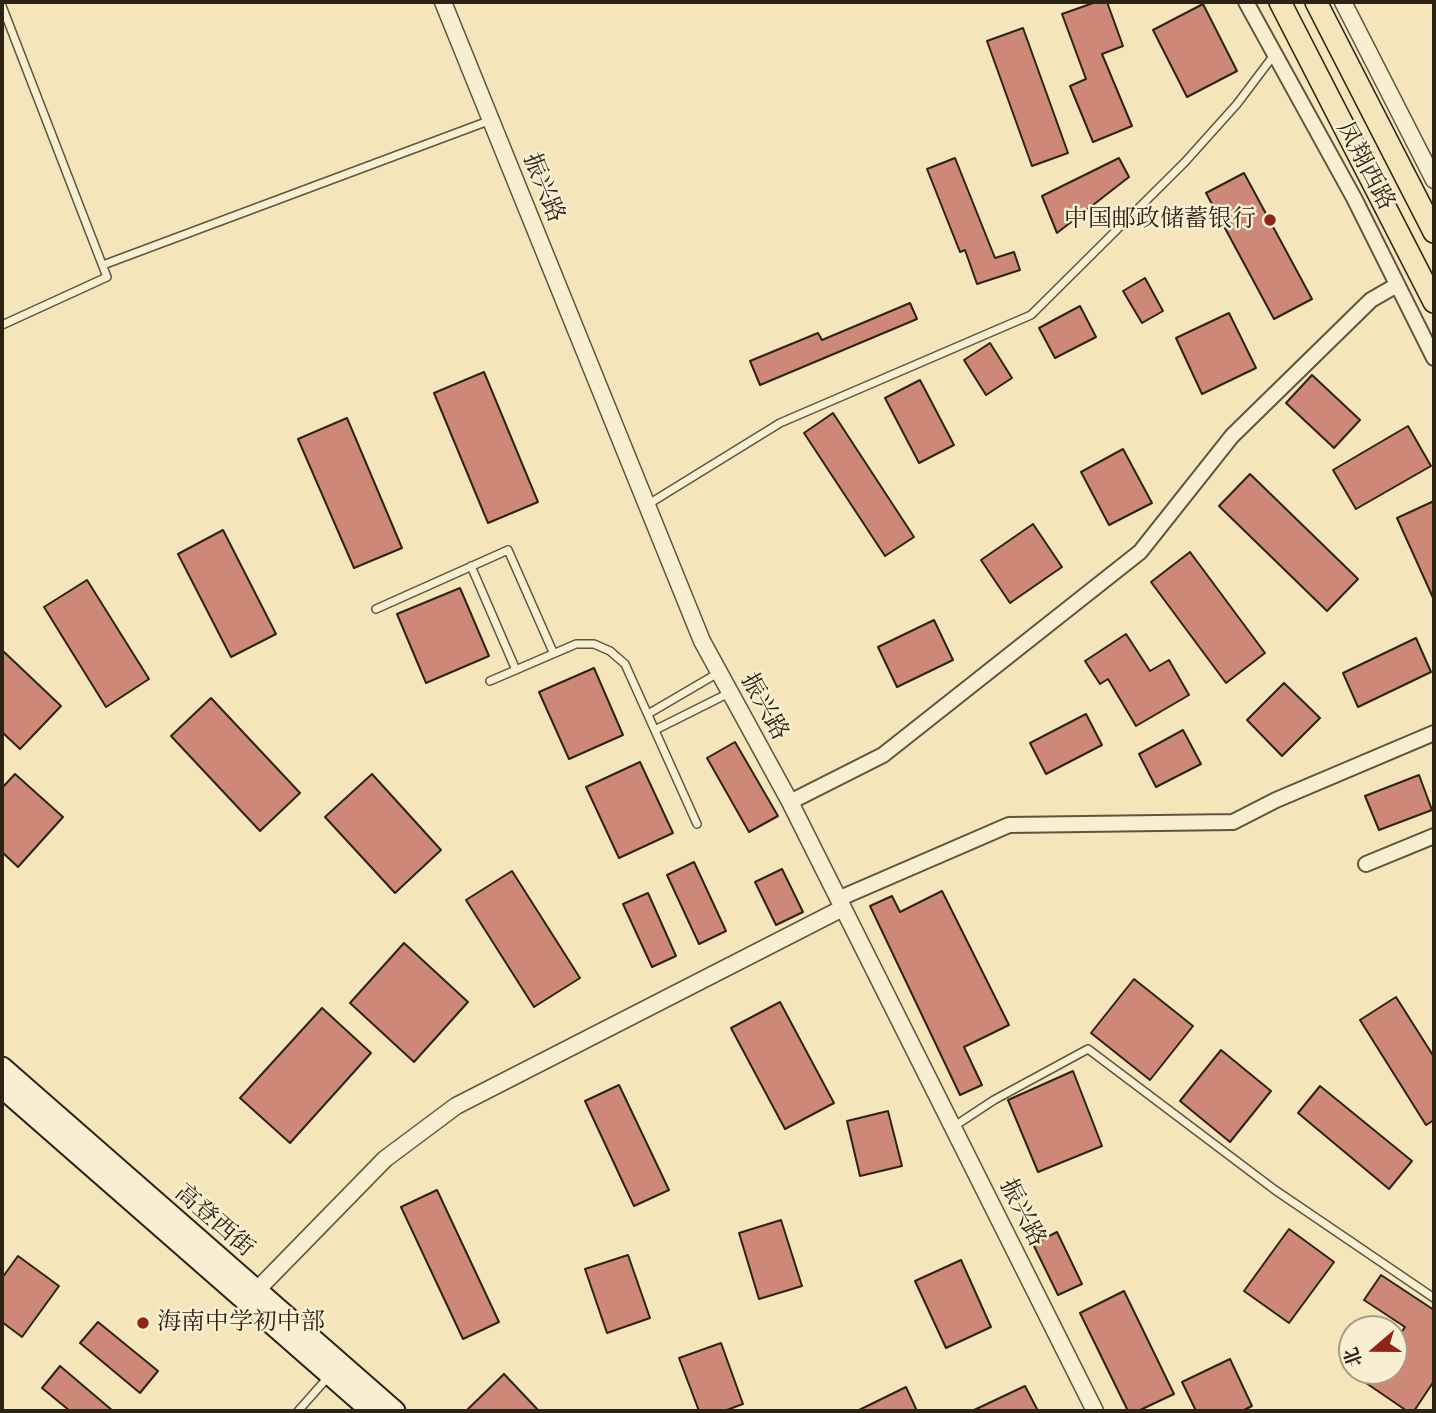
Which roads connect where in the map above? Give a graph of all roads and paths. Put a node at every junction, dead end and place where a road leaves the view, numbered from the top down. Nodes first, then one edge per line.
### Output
1 (443, 2) edge
2 (1246, 2) edge
3 (1280, 2) edge
4 (1316, 2) edge
5 (1343, 2) edge
6 (2, 6) edge
7 (1275, 54) junction
8 (491, 120) junction
9 (1434, 180) edge
10 (1434, 232) edge
11 (103, 265) junction
12 (1397, 285) junction
13 (1434, 302) edge
14 (2, 325) edge
15 (1434, 358) edge
16 (648, 505) junction
17 (471, 566) junction
18 (376, 609) dead end
19 (553, 652) junction
20 (516, 670) junction
21 (719, 673) junction
22 (490, 681) dead end
23 (729, 693) junction
24 (648, 714) junction
25 (655, 730) junction
26 (1434, 733) edge
27 (790, 802) junction
28 (697, 824) dead end
29 (1434, 836) edge
30 (1366, 864) dead end
31 (841, 903) junction
32 (2, 1067) edge
33 (2, 1088) edge
34 (953, 1127) junction
35 (257, 1290) junction
36 (1434, 1298) edge
37 (336, 1368) junction
38 (298, 1411) edge
39 (371, 1411) edge
40 (395, 1411) edge
41 (1095, 1411) edge

1 - 8 street, 振兴路
2 - 7 street, 凤翔西路
3 - 13 main road, 凤翔西路
4 - 10 main road, 凤翔西路
5 - 9 street
6 - 11 lane
7 - 12 street, 凤翔西路
7 - 16 lane
8 - 11 lane
8 - 16 street, 振兴路
11 - 14 lane
12 - 15 street, 凤翔西路
12 - 27 street
16 - 21 street, 振兴路
17 - 18 lane
17 - 19 lane
17 - 20 lane
19 - 20 lane
19 - 24 lane
20 - 22 lane
21 - 23 street, 振兴路
21 - 24 lane
23 - 25 lane
23 - 27 street, 振兴路
24 - 25 lane
25 - 28 lane
26 - 31 street
27 - 31 street, 振兴路
29 - 30 street
31 - 34 street, 振兴路
31 - 35 street
32 - 35 main road, 高登西街
33 - 37 main road, 高登西街
34 - 36 lane
34 - 41 street, 振兴路
35 - 37 main road, 高登西街
37 - 38 lane
37 - 39 main road, 高登西街
37 - 40 main road, 高登西街

